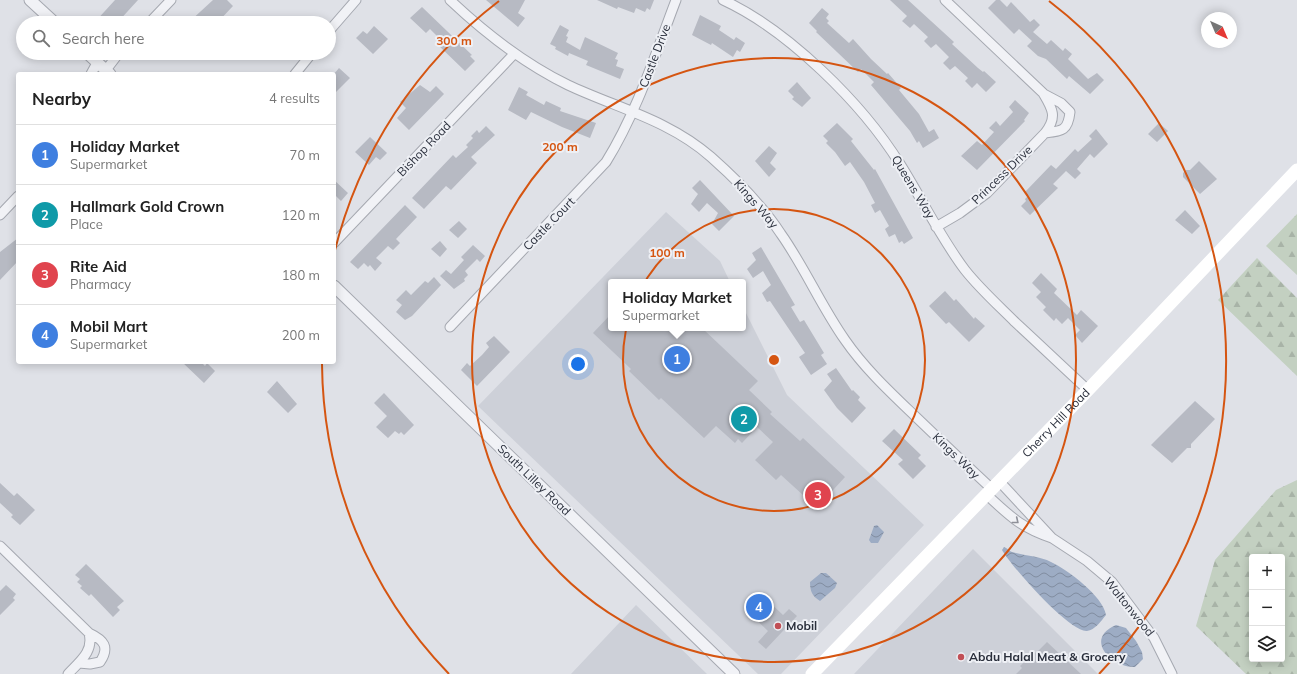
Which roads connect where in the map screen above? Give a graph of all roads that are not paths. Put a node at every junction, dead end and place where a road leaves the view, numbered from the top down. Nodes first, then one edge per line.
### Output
1 (30, 0) edge
2 (171, 0) edge
3 (356, 0) edge
4 (450, 0) edge
5 (676, 0) edge
6 (723, 0) edge
7 (945, 0) edge
8 (47, 16) edge
9 (156, 16) edge
10 (336, 24) edge
11 (514, 54) junction
12 (94, 60) edge
13 (112, 60) edge
14 (306, 60) edge
15 (104, 69) edge
16 (297, 72) edge
17 (1042, 93) junction
18 (633, 111) junction
19 (1045, 133) junction
20 (1297, 170) edge
21 (16, 198) edge
22 (0, 215) edge
23 (936, 227) junction
24 (336, 241) edge
25 (336, 288) edge
26 (450, 327) dead end
27 (1088, 390) junction
28 (992, 488) junction
29 (1052, 538) junction
30 (0, 546) edge
31 (90, 633) junction
32 (79, 663) junction
33 (68, 674) edge
34 (734, 674) edge
35 (812, 674) edge
36 (1172, 674) edge

1 - 8 street
2 - 9 street
3 - 10 street
4 - 11 street, Kings Way
5 - 18 street, Castle Drive
6 - 23 street, Queens Way
7 - 17 street, Princess Drive
11 - 18 street, Kings Way
11 - 24 street, Bishop Road
12 - 15 street
13 - 15 street
14 - 16 street
17 - 19 street, Princess Drive
17 - 19 street, Princess Drive
18 - 26 street, Castle Court
18 - 28 street, Kings Way
19 - 23 street, Princess Drive
20 - 27 main road, Cherry Hill Road
21 - 22 street
23 - 27 street, Queens Way
25 - 34 street, South Lilley Road
27 - 28 main road, Cherry Hill Road
28 - 29 street, Waltonwood
28 -> 29 street, Waltonwood
28 - 35 main road, Cherry Hill Road
29 - 36 street, Waltonwood
30 - 31 street
31 - 32 street
31 - 32 street
32 - 33 street

